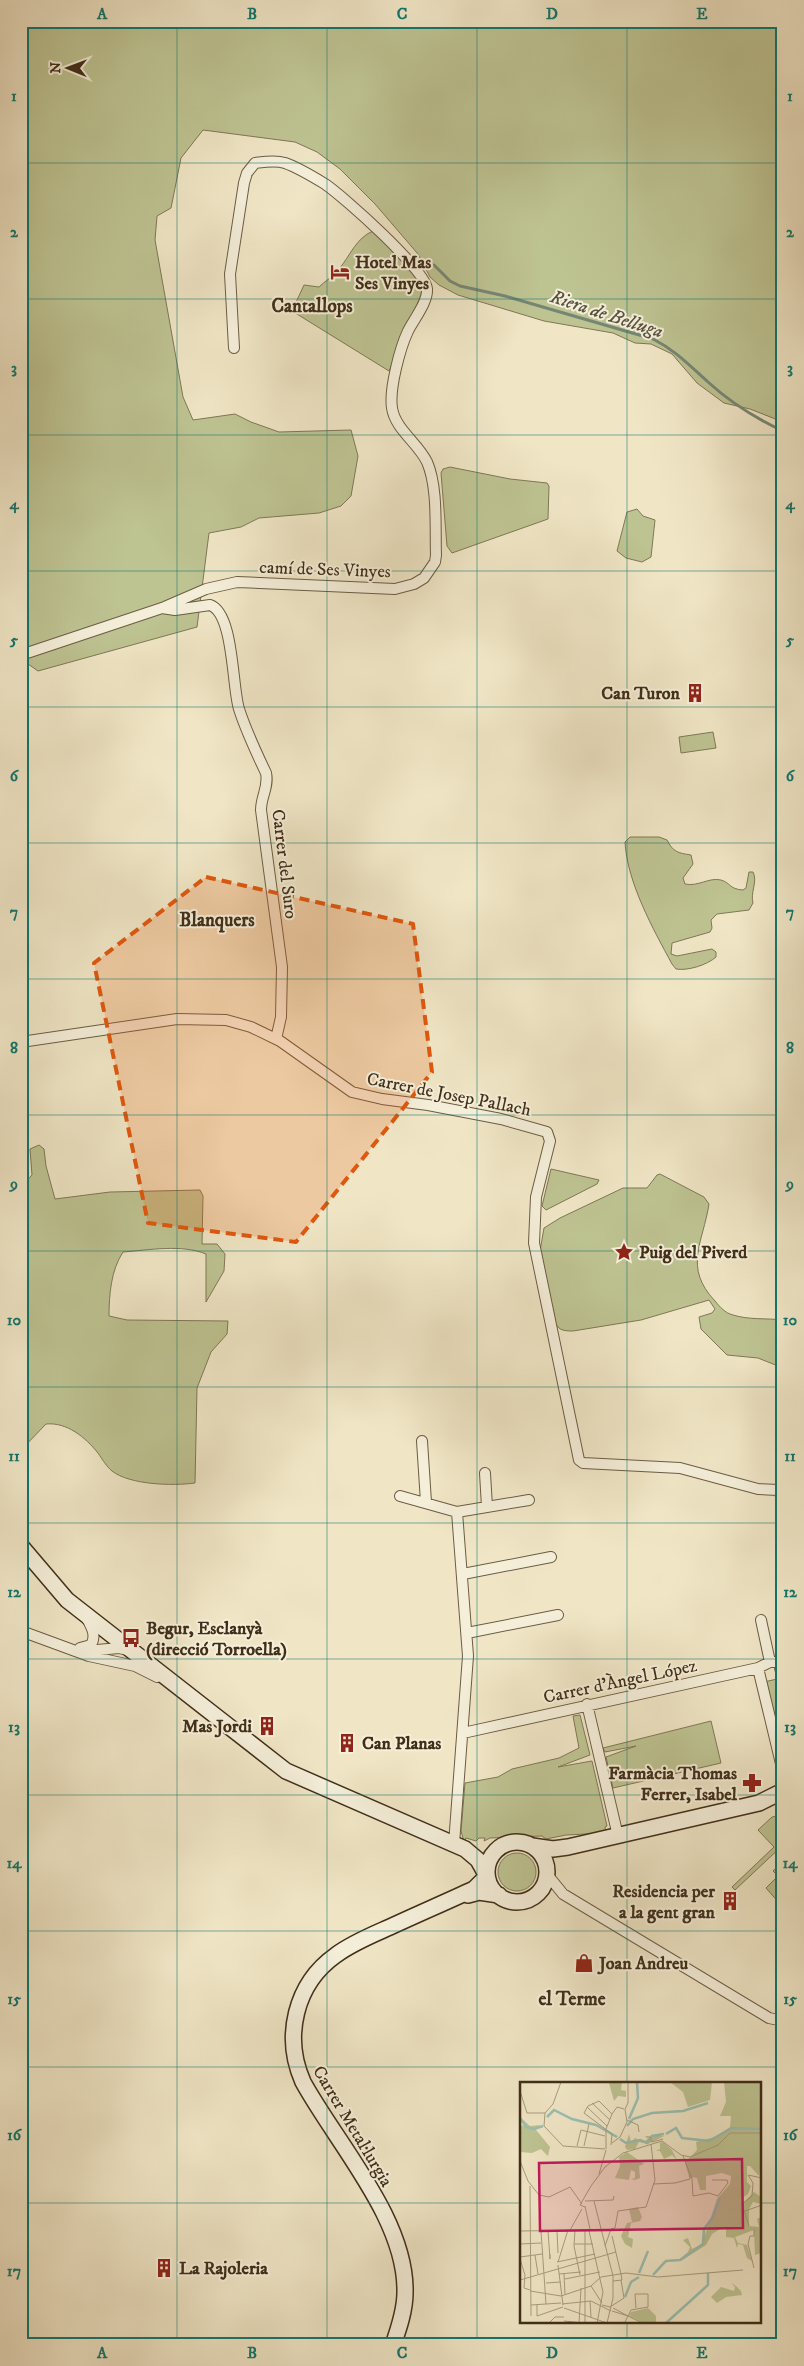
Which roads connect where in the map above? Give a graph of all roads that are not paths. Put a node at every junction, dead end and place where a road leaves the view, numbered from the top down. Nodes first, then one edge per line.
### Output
1 (234, 348) dead end
2 (162, 608) junction
3 (21, 655) edge
4 (276, 1039) junction
5 (21, 1042) edge
6 (422, 1441) dead end
7 (485, 1473) dead end
8 (400, 1496) dead end
9 (528, 1500) dead end
10 (426, 1502) junction
11 (488, 1507) junction
12 (457, 1512) junction
13 (783, 1534) edge
14 (21, 1546) edge
15 (551, 1556) dead end
16 (463, 1574) junction
17 (83, 1611) junction
18 (558, 1615) dead end
19 (761, 1620) dead end
20 (21, 1631) edge
21 (467, 1633) junction
22 (112, 1634) junction
23 (119, 1648) junction
24 (75, 1649) junction
25 (138, 1654) junction
26 (112, 1660) junction
27 (777, 1662) edge
28 (758, 1668) junction
29 (783, 1681) edge
30 (180, 1687) junction
31 (587, 1704) junction
32 (463, 1732) junction
33 (783, 1772) edge
34 (783, 1791) edge
35 (776, 1800) edge
36 (618, 1836) junction
37 (501, 1846) junction
38 (532, 1846) junction
39 (459, 1847) junction
40 (568, 1847) junction
41 (546, 1868) junction
42 (487, 1876) junction
43 (498, 1895) junction
44 (783, 2021) edge
45 (393, 2345) edge
46 (399, 2345) edge

1 - 2 street, camí de Ses Vinyes
2 - 3 street, camí de Ses Vinyes
2 - 4 street, Carrer del Suro
4 - 5 street, Carrer de Josep Pallach
4 - 13 street, Carrer de Josep Pallach
6 - 10 street
7 - 11 street
8 - 10 street
9 - 11 street
10 - 12 street
11 - 12 street
12 - 16 street
14 - 17 main road
15 - 16 street
16 - 21 street
17 - 22 main road
17 - 24 street
18 - 21 street
19 - 27 street
20 - 24 street
21 - 32 street
22 - 23 street
22 - 25 main road
23 - 24 street
23 - 25 street
23 - 26 street
24 - 26 street
25 - 30 main road
26 - 30 street
27 - 28 street, Carrer d'Àngel López
27 - 29 street
28 - 31 street, Carrer d'Àngel López
28 - 33 street
30 - 39 main road
31 - 32 street, Carrer d'Àngel López
31 - 36 street
32 - 39 street
34 - 35 main road
35 - 36 main road
36 - 40 main road
37 - 38 main road
37 - 39 main road
37 - 42 main road
38 - 40 main road
38 - 41 main road
39 - 42 main road
40 - 41 main road
41 - 43 main road
41 - 44 street
42 - 43 main road
42 - 45 main road, Carrer Metal·lurgia
43 - 46 main road, Carrer Metal·lurgia

